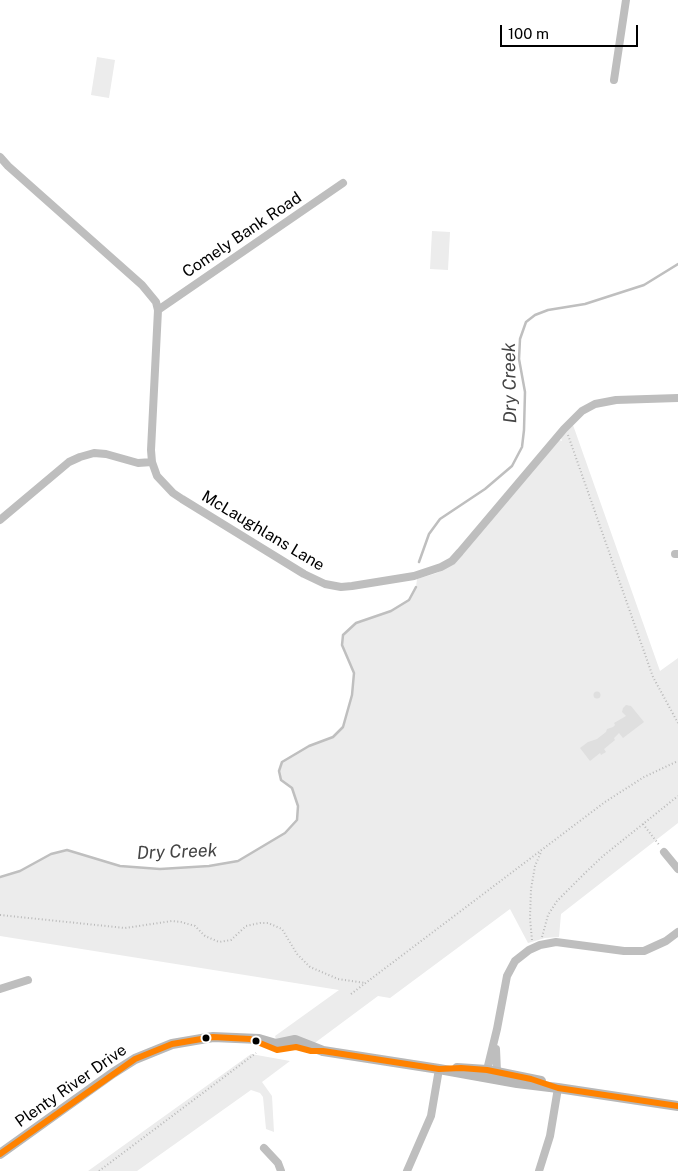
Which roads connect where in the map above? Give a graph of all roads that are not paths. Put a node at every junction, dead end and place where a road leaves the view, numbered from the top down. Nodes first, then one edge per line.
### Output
1 (626, 0) edge
2 (614, 80) dead end
3 (0, 157) edge
4 (343, 183) dead end
5 (158, 310) junction
6 (678, 398) edge
7 (152, 462) junction
8 (0, 520) edge
9 (664, 852) road end
10 (678, 869) edge
11 (678, 933) edge
12 (28, 980) dead end
13 (0, 989) edge
14 (439, 1069) junction
15 (491, 1074) junction
16 (558, 1088) junction
17 (678, 1106) edge
18 (264, 1148) dead end
19 (0, 1154) edge
20 (281, 1171) edge
21 (407, 1171) edge
22 (539, 1171) edge

1 - 2 street
3 - 5 street
4 - 5 street, Comely Bank Road
5 - 7 street, McLaughlans Lane
6 - 7 street, McLaughlans Lane
7 - 8 street
9 - 10 street
11 - 15 street
12 - 13 street
14 - 15 street, Plenty River Drive
14 - 19 street, Plenty River Drive
14 - 21 street
15 - 16 street, Plenty River Drive
16 - 17 street, Plenty River Drive
16 - 22 street
18 - 20 street

